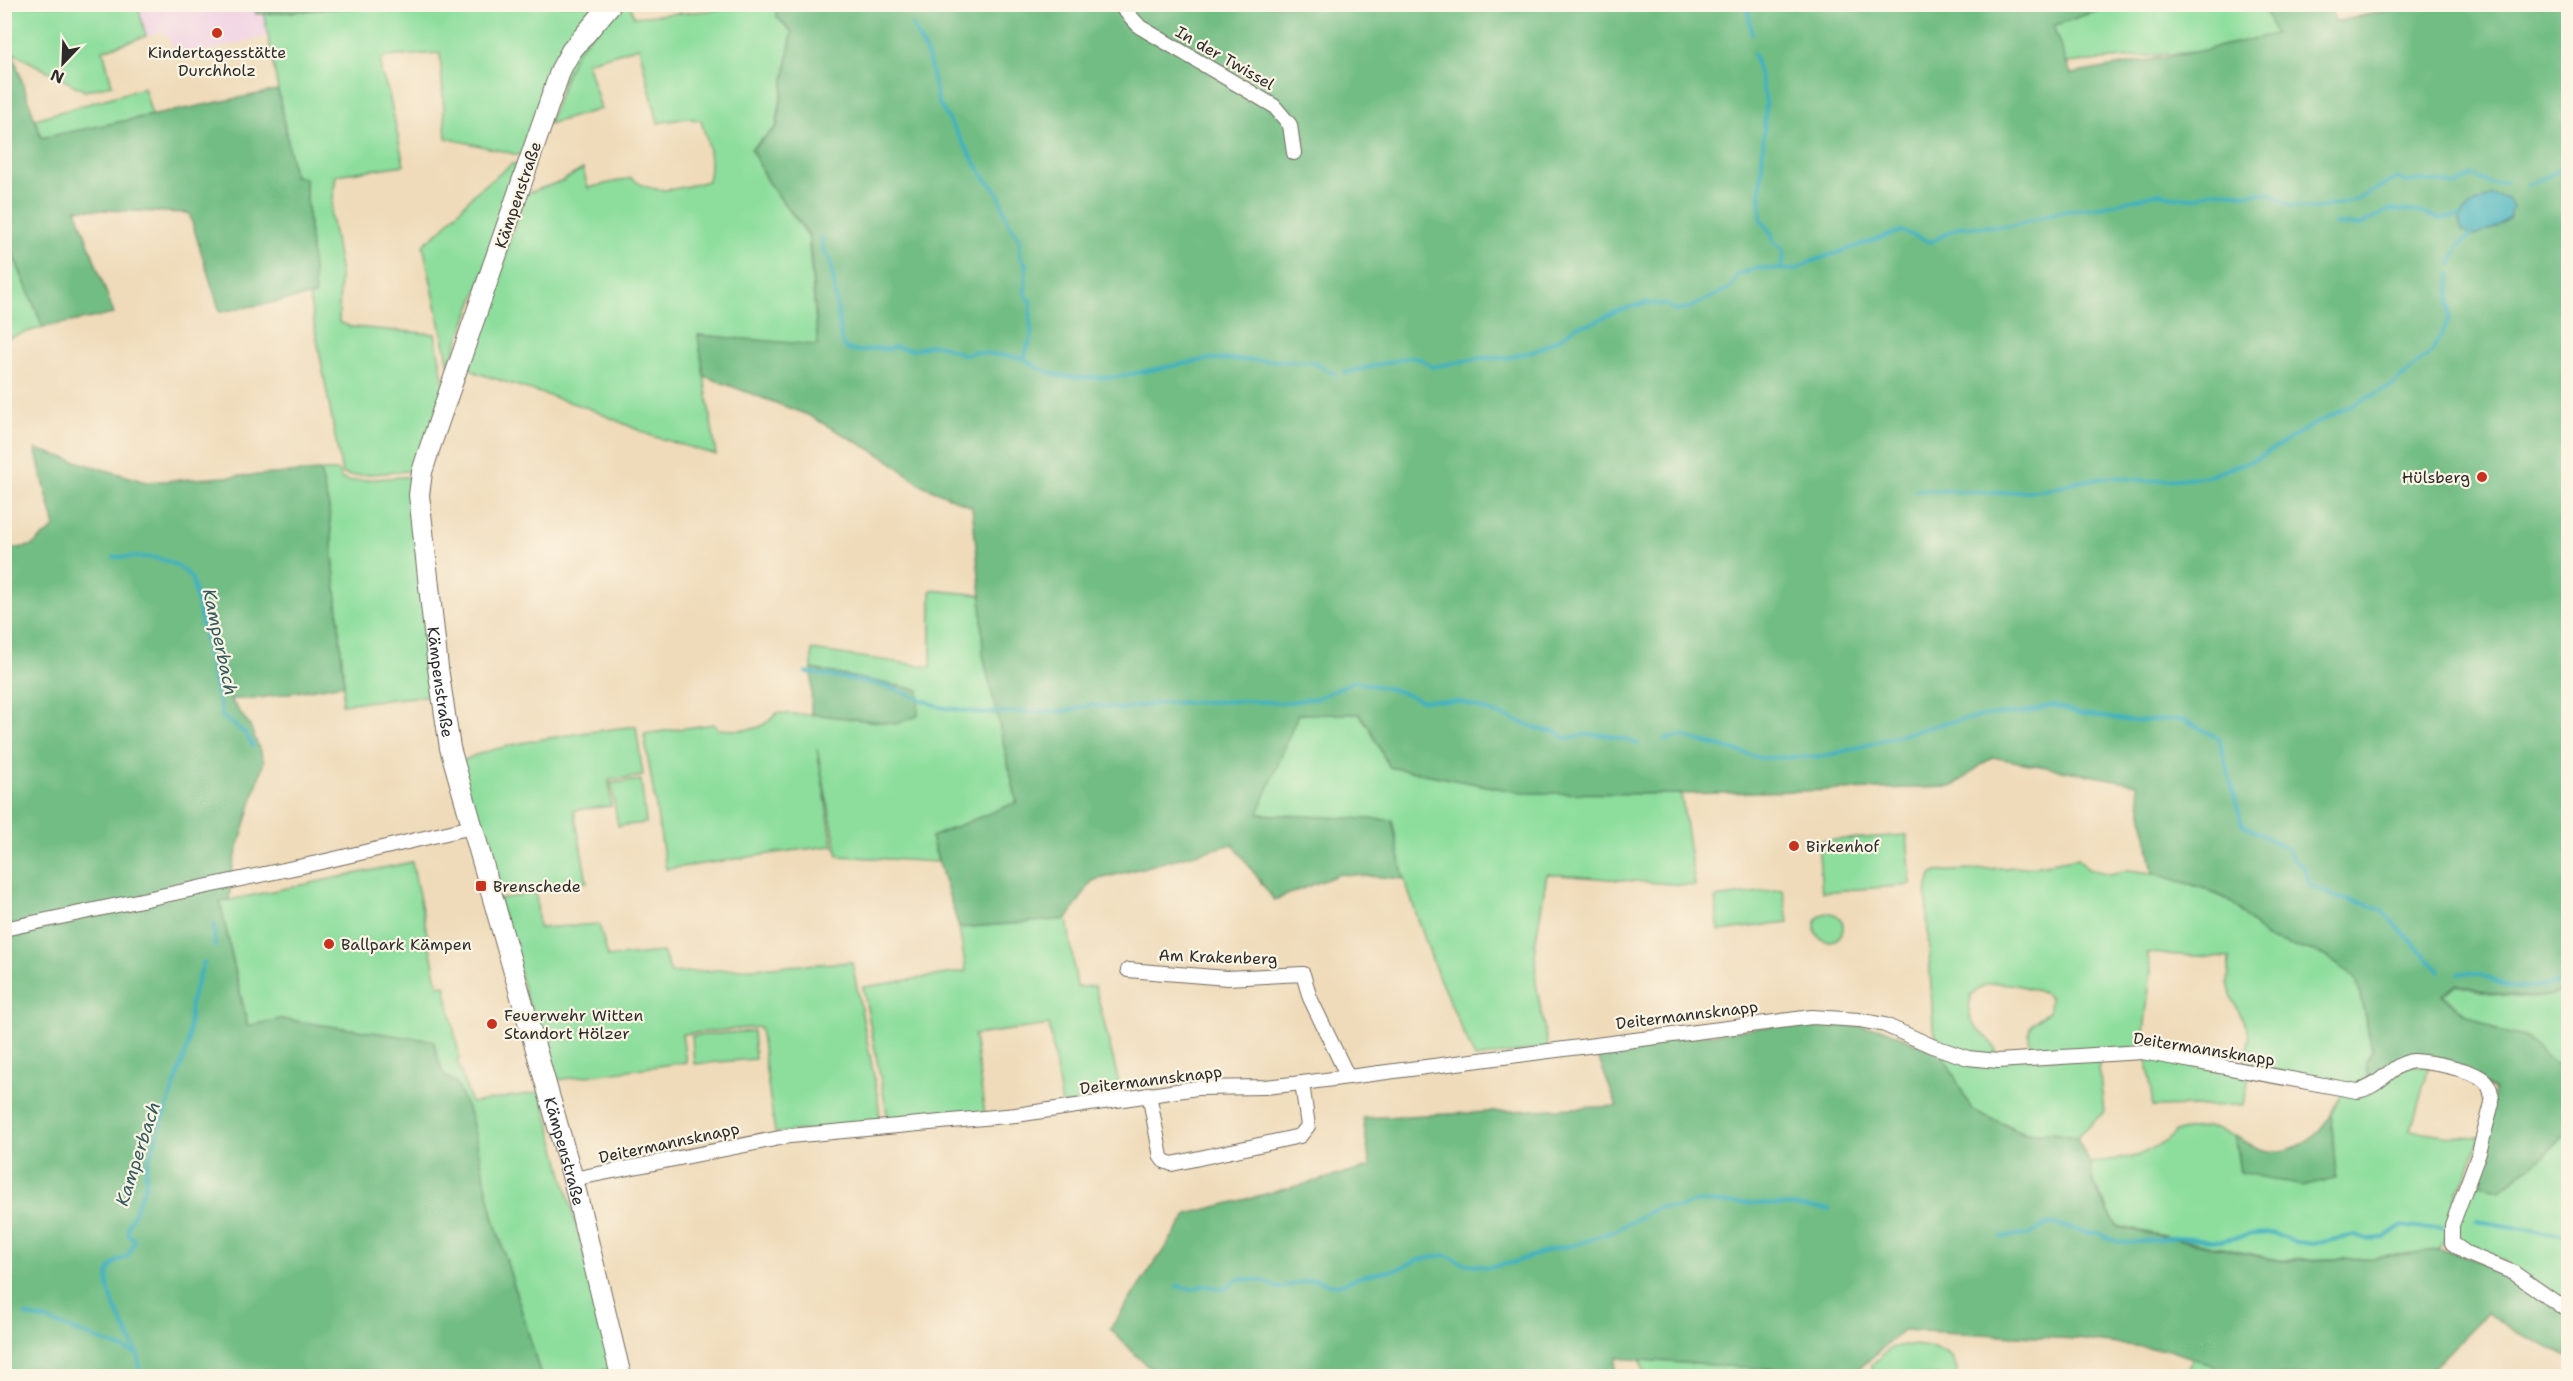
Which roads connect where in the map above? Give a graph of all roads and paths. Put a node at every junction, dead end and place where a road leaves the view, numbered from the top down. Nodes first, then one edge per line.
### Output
1 (611, 4) edge
2 (1119, 4) edge
3 (1294, 153) dead end
4 (472, 827) junction
5 (4, 929) edge
6 (1128, 970) dead end
7 (1348, 1077) junction
8 (1302, 1083) junction
9 (1149, 1094) junction
10 (573, 1179) junction
11 (2568, 1311) edge
12 (621, 1377) edge

1 - 4 street, Kämpenstraße
2 - 3 street, In der Twissel
4 - 5 street
4 - 10 street, Kämpenstraße
6 - 7 street, Am Krakenberg
7 - 8 street, Deitermannsknapp
7 - 11 street, Deitermannsknapp
8 - 9 street, Deitermannsknapp
8 - 9 street
9 - 10 street, Deitermannsknapp
10 - 12 street, Kämpenstraße

